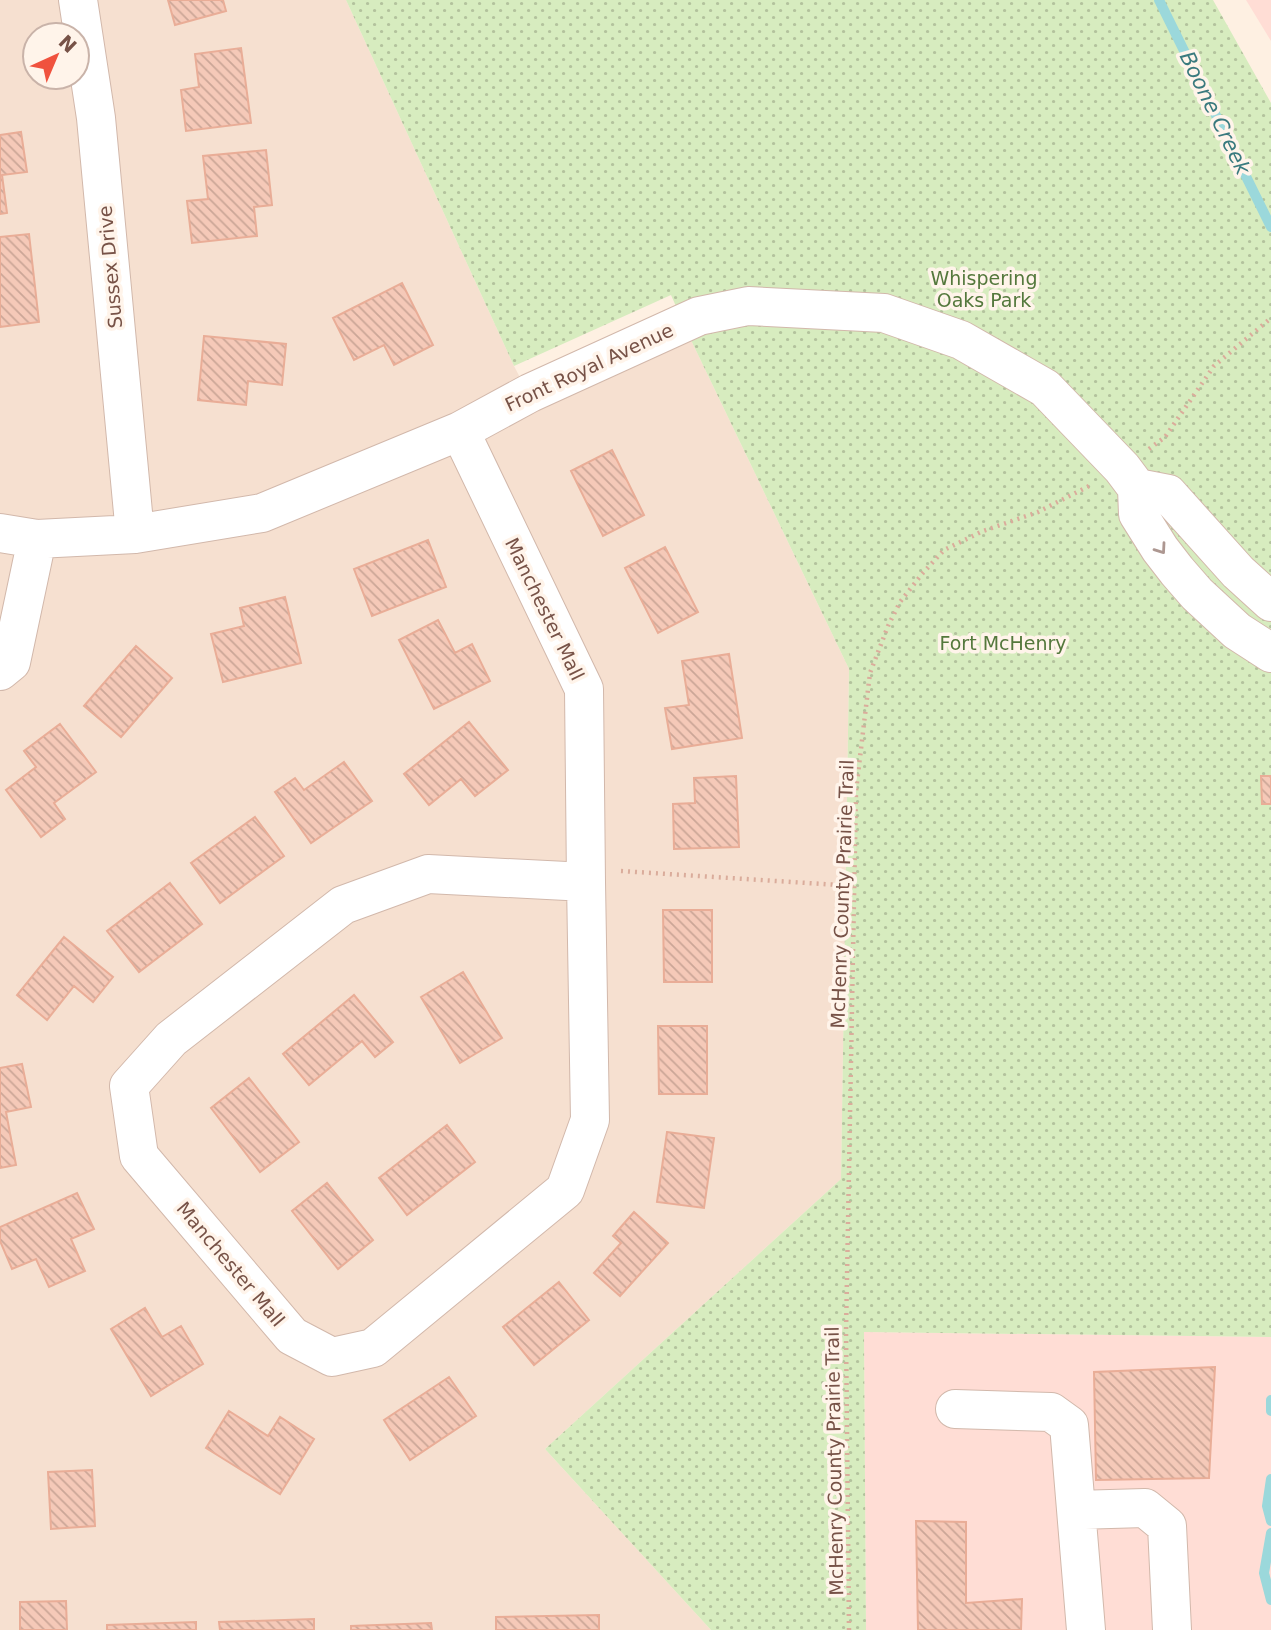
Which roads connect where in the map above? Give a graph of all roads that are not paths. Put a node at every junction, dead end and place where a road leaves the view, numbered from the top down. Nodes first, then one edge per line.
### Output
1 (78, 0) edge
2 (460, 431) junction
3 (1129, 478) junction
4 (0, 533) edge
5 (135, 534) junction
6 (37, 539) junction
7 (1271, 601) edge
8 (1271, 653) edge
9 (0, 671) edge
10 (586, 875) junction
11 (955, 1409) dead end
12 (1076, 1510) junction
13 (1086, 1630) edge
14 (1172, 1630) edge

1 - 5 street, Sussex Drive
2 - 3 street, Front Royal Avenue
2 - 5 street, Front Royal Avenue
2 - 10 street, Manchester Mall
3 - 7 street
3 -> 8 street
4 - 6 street, Front Royal Avenue
5 - 6 street, Front Royal Avenue
6 - 9 street
10 - 10 street, Manchester Mall
11 - 12 street
12 - 13 street
12 - 14 street

